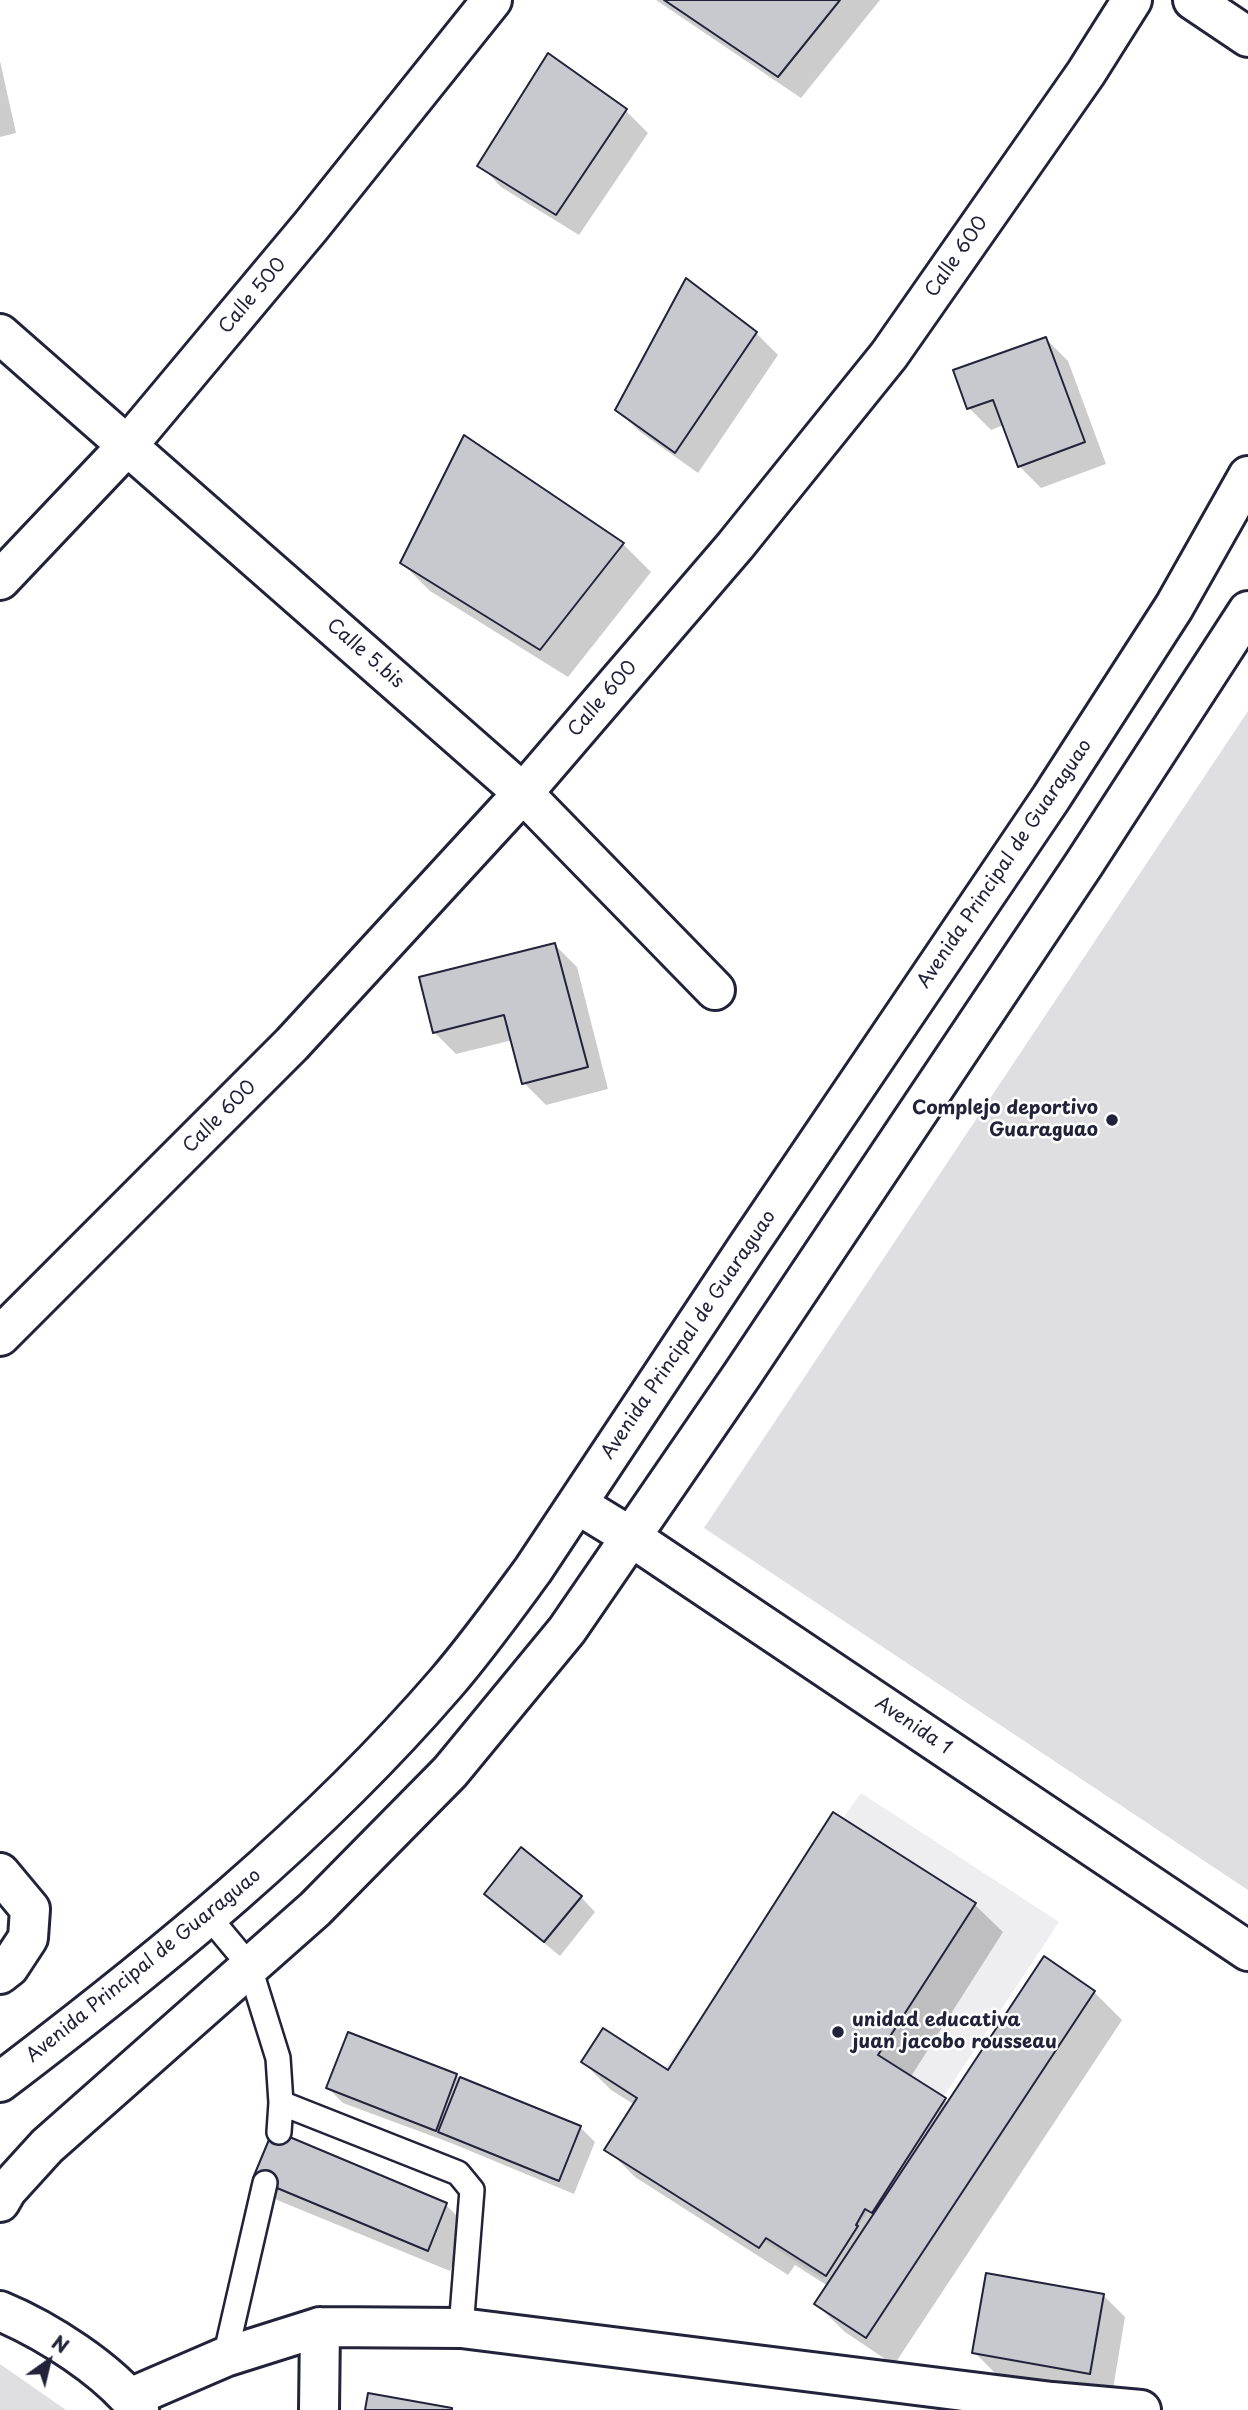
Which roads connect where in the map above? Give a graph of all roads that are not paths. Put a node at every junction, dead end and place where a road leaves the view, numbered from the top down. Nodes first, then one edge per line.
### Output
1 (492, 0) edge
2 (1132, 0) edge
3 (1193, 0) edge
4 (1248, 37) edge
5 (0, 334) edge
6 (127, 446) junction
7 (1248, 476) edge
8 (0, 580) edge
9 (1248, 611) edge
10 (523, 793) junction
11 (715, 990) dead end
12 (0, 1336) edge
13 (577, 1504) junction
14 (631, 1537) junction
15 (0, 1873) edge
16 (209, 1917) junction
17 (1248, 1951) edge
18 (249, 1965) junction
19 (0, 1974) edge
20 (0, 2082) edge
21 (282, 2103) junction
22 (279, 2132) dead end
23 (265, 2183) dead end
24 (0, 2202) edge
25 (0, 2311) edge
26 (320, 2327) junction
27 (461, 2328) junction
28 (225, 2357) junction
29 (134, 2404) edge
30 (1052, 2406) edge
31 (319, 2410) edge
32 (1141, 2410) edge

1 - 6 main road, Calle 500
2 - 10 main road, Calle 600
3 - 4 main road
5 - 6 main road, Calle 5.bis
6 - 8 main road, Calle 500
6 - 10 main road, Calle 5.bis
7 - 13 main road, Avenida Principal de Guaraguao
9 - 14 main road
10 - 11 main road, Calle 5.bis
10 - 12 main road, Calle 600
13 - 14 main road, Avenida 1
13 - 16 main road, Avenida Principal de Guaraguao
14 - 17 main road, Avenida 1
14 - 18 main road
15 - 19 main road
16 - 18 lane
16 - 20 main road, Avenida Principal de Guaraguao
18 - 21 lane
18 - 24 main road
21 - 22 lane
21 - 27 lane
23 - 28 lane
25 - 29 main road
26 - 27 main road
26 - 28 main road
26 - 31 main road
27 - 30 main road
28 - 29 main road
30 - 32 main road

